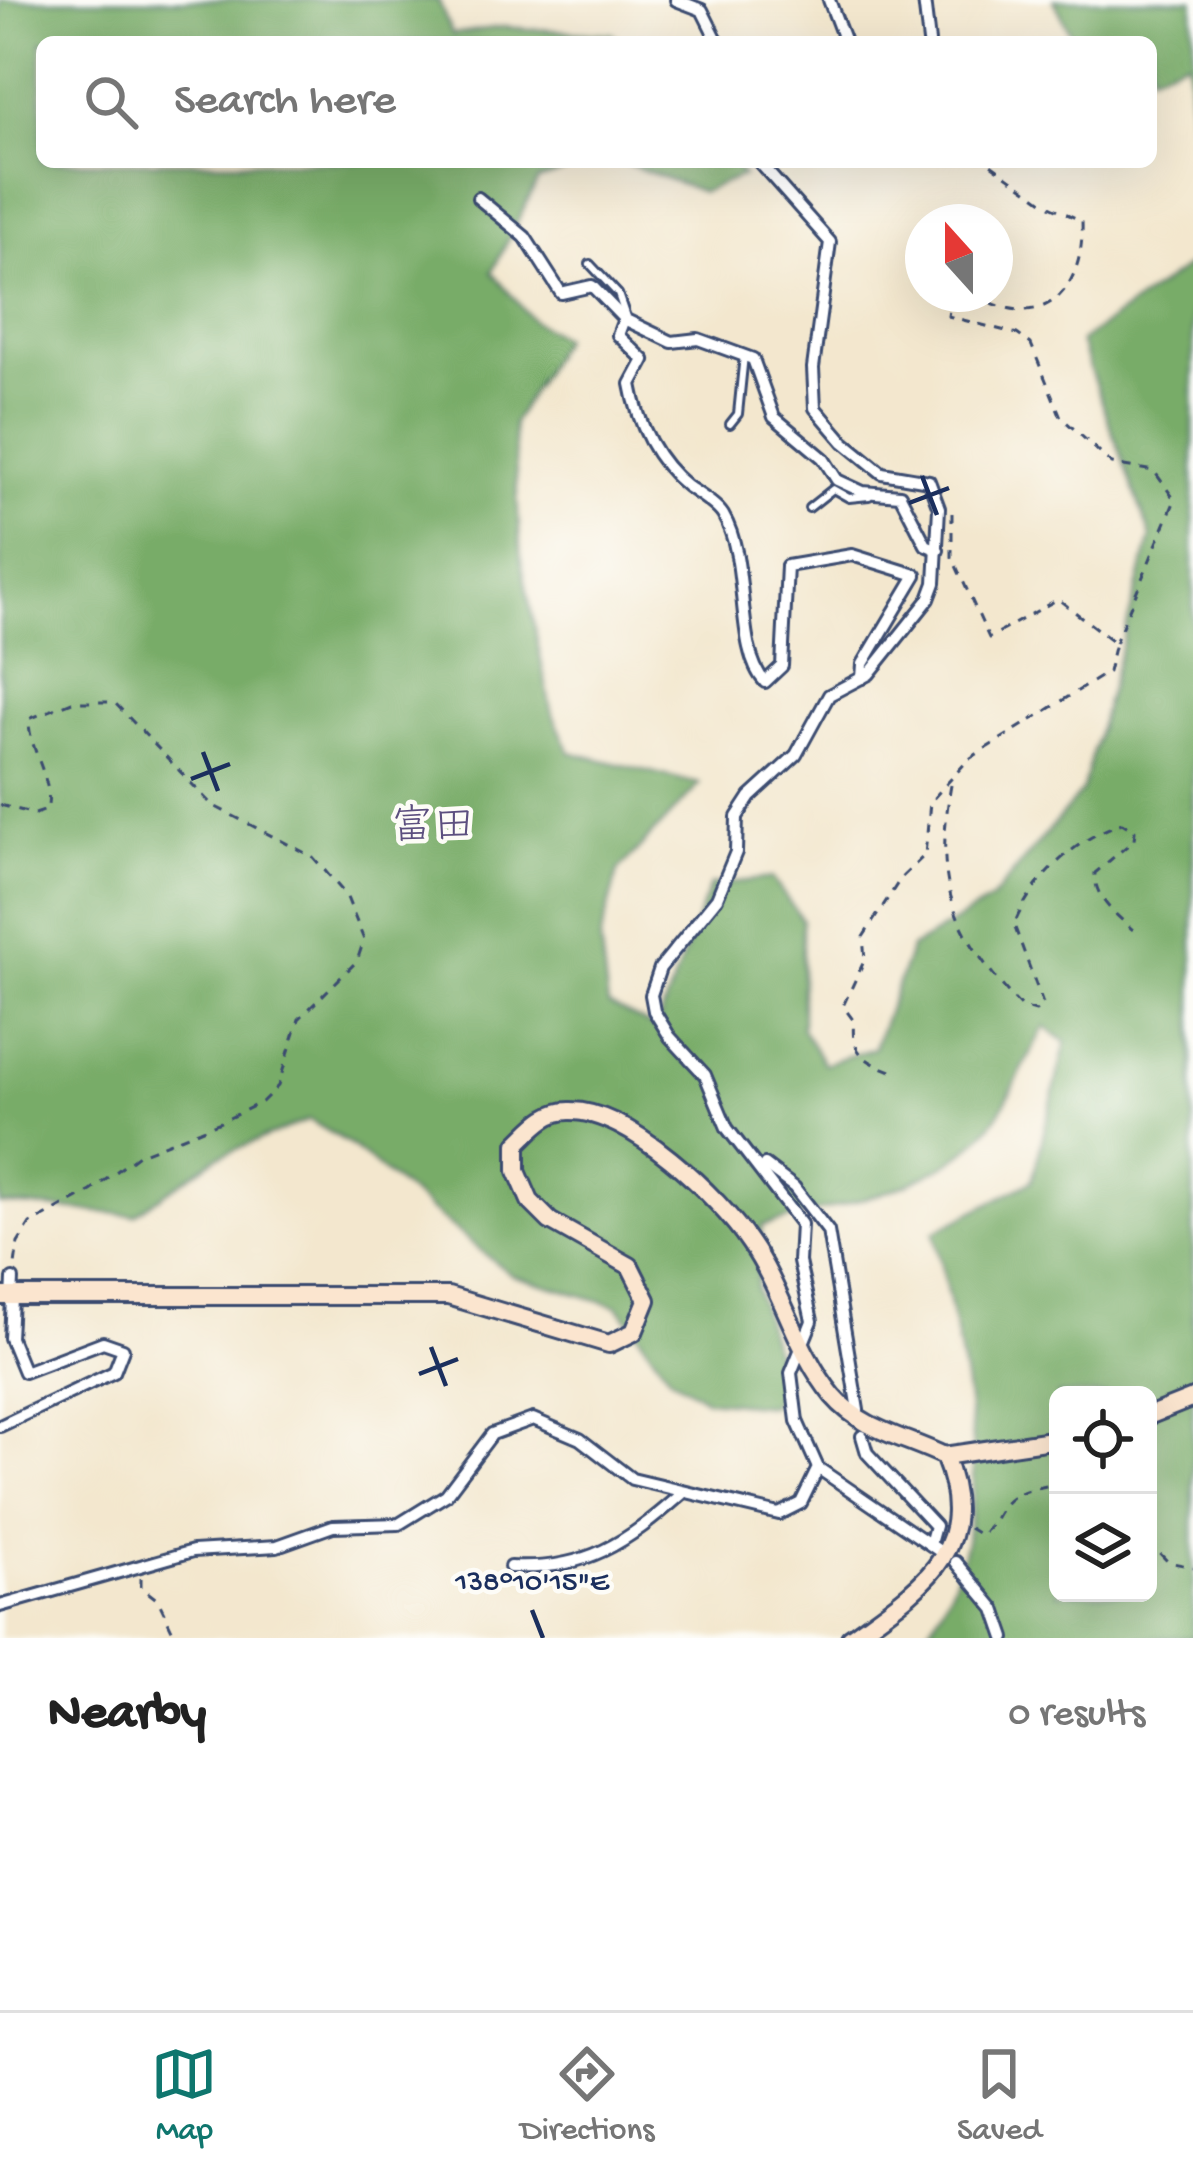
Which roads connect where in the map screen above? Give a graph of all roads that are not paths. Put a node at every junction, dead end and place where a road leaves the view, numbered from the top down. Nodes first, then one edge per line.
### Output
1 (676, 0) edge
2 (829, 0) edge
3 (924, 0) edge
4 (715, 36) edge
5 (843, 36) edge
6 (927, 36) edge
7 (764, 168) edge
8 (478, 198) dead end
9 (590, 264) dead end
10 (624, 319) junction
11 (744, 356) junction
12 (730, 424) dead end
13 (875, 493) junction
14 (809, 508) dead end
15 (938, 550) junction
16 (862, 678) junction
17 (757, 1161) junction
18 (8, 1290) edge
19 (800, 1341) junction
20 (1193, 1397) edge
21 (857, 1410) dead end
22 (1157, 1412) edge
23 (0, 1426) edge
24 (862, 1436) dead end
25 (1049, 1440) edge
26 (944, 1456) junction
27 (818, 1468) junction
28 (682, 1494) junction
29 (956, 1562) dead end
30 (510, 1567) dead end
31 (0, 1606) edge
32 (850, 1638) edge
33 (1005, 1638) edge

1 - 4 street
2 - 5 street
3 - 6 street
7 - 15 street
8 - 10 street
9 - 10 lane
10 - 11 street
10 - 16 street
11 - 12 lane
11 - 13 street
13 - 14 lane
13 - 15 street
15 - 16 street
16 - 17 street
17 - 19 street
17 - 21 street
18 - 19 street
18 - 23 street
19 - 26 street
19 - 27 street
20 - 22 street
24 - 27 street
25 - 26 street
26 - 32 street
27 - 28 street
28 - 30 street
28 - 31 street
29 - 33 street

